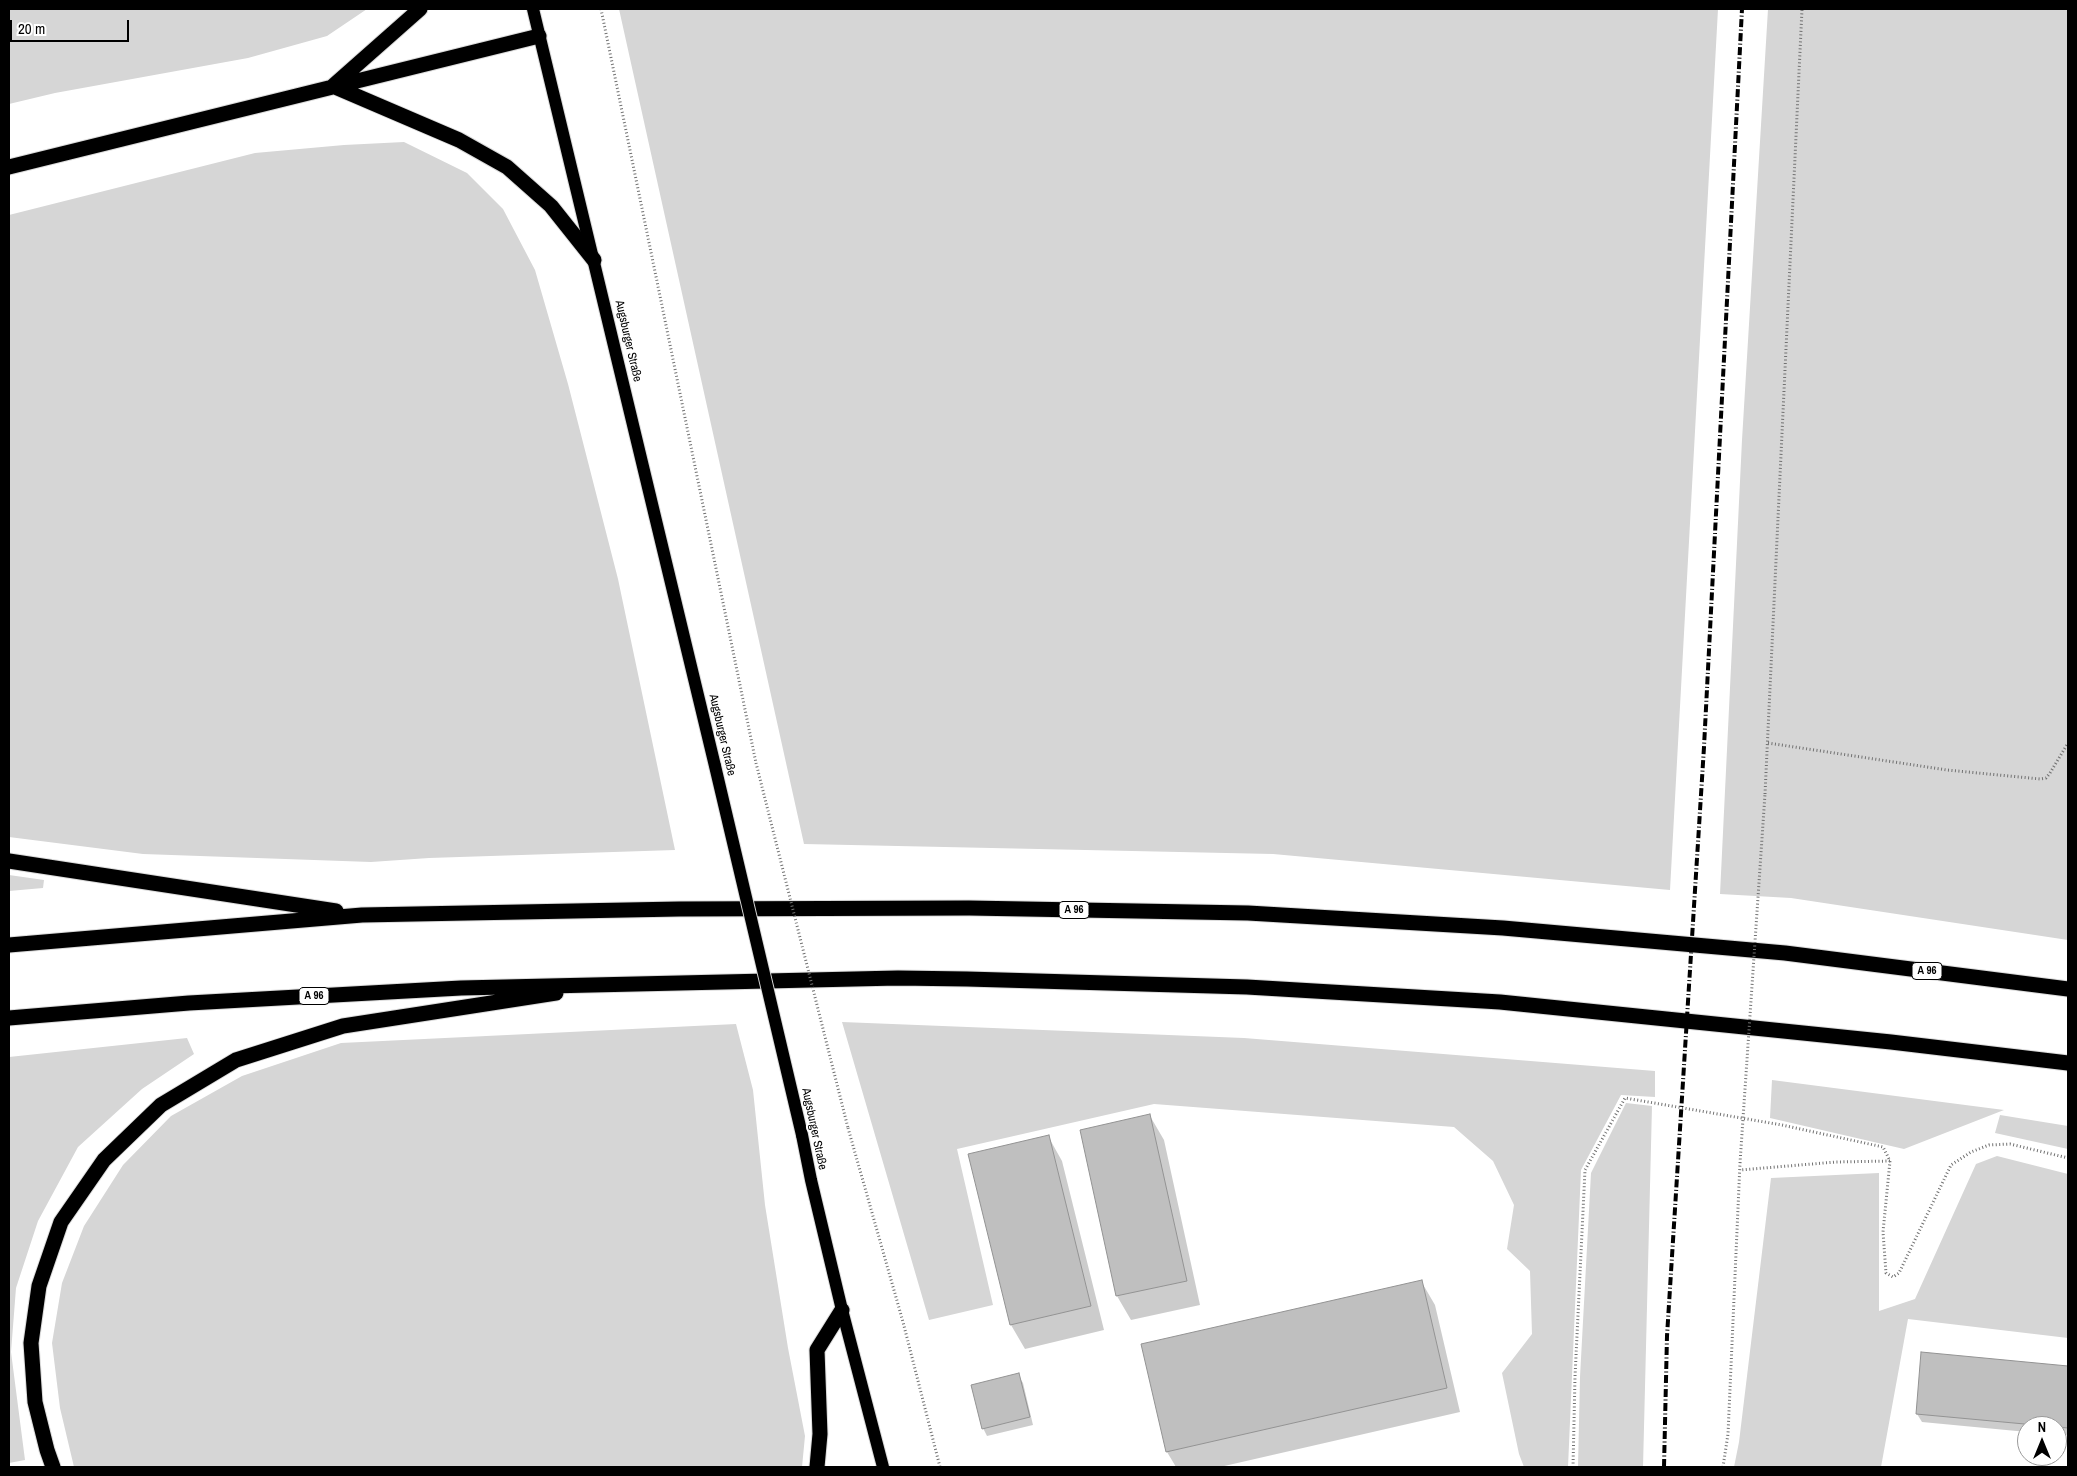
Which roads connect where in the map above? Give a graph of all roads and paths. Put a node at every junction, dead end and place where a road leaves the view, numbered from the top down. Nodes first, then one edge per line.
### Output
1 (420, 9) edge
2 (533, 9) edge
3 (601, 9) edge
4 (1802, 9) edge
5 (539, 36) junction
6 (333, 86) junction
7 (9, 167) edge
8 (594, 260) junction
9 (1768, 743) junction
10 (2068, 743) edge
11 (9, 861) edge
12 (362, 915) junction
13 (9, 945) edge
14 (619, 983) junction
15 (2068, 989) edge
16 (9, 1018) edge
17 (2068, 1063) edge
18 (2068, 1158) edge
19 (1890, 1160) junction
20 (1740, 1170) junction
21 (842, 1310) junction
22 (54, 1467) edge
23 (818, 1467) edge
24 (883, 1467) edge
25 (940, 1467) edge
26 (1573, 1467) edge
27 (1723, 1467) edge

1 - 6 highway
2 - 5 main road, Augsburger Straße
3 - 25 path, bridge
4 - 9 path
5 - 6 highway
5 - 8 main road, Augsburger Straße
6 - 7 highway
6 - 8 highway
8 - 21 main road, Augsburger Straße, bridge
9 - 10 path
9 - 20 path, bridge
11 - 12 highway
12 - 13 highway, A 96
12 - 15 highway, A 96
14 - 16 highway, A 96
14 - 17 highway, A 96
14 - 22 highway
18 - 19 path
19 - 20 path
19 - 26 path
20 - 27 path
21 - 23 highway
21 - 24 main road, Augsburger Straße

